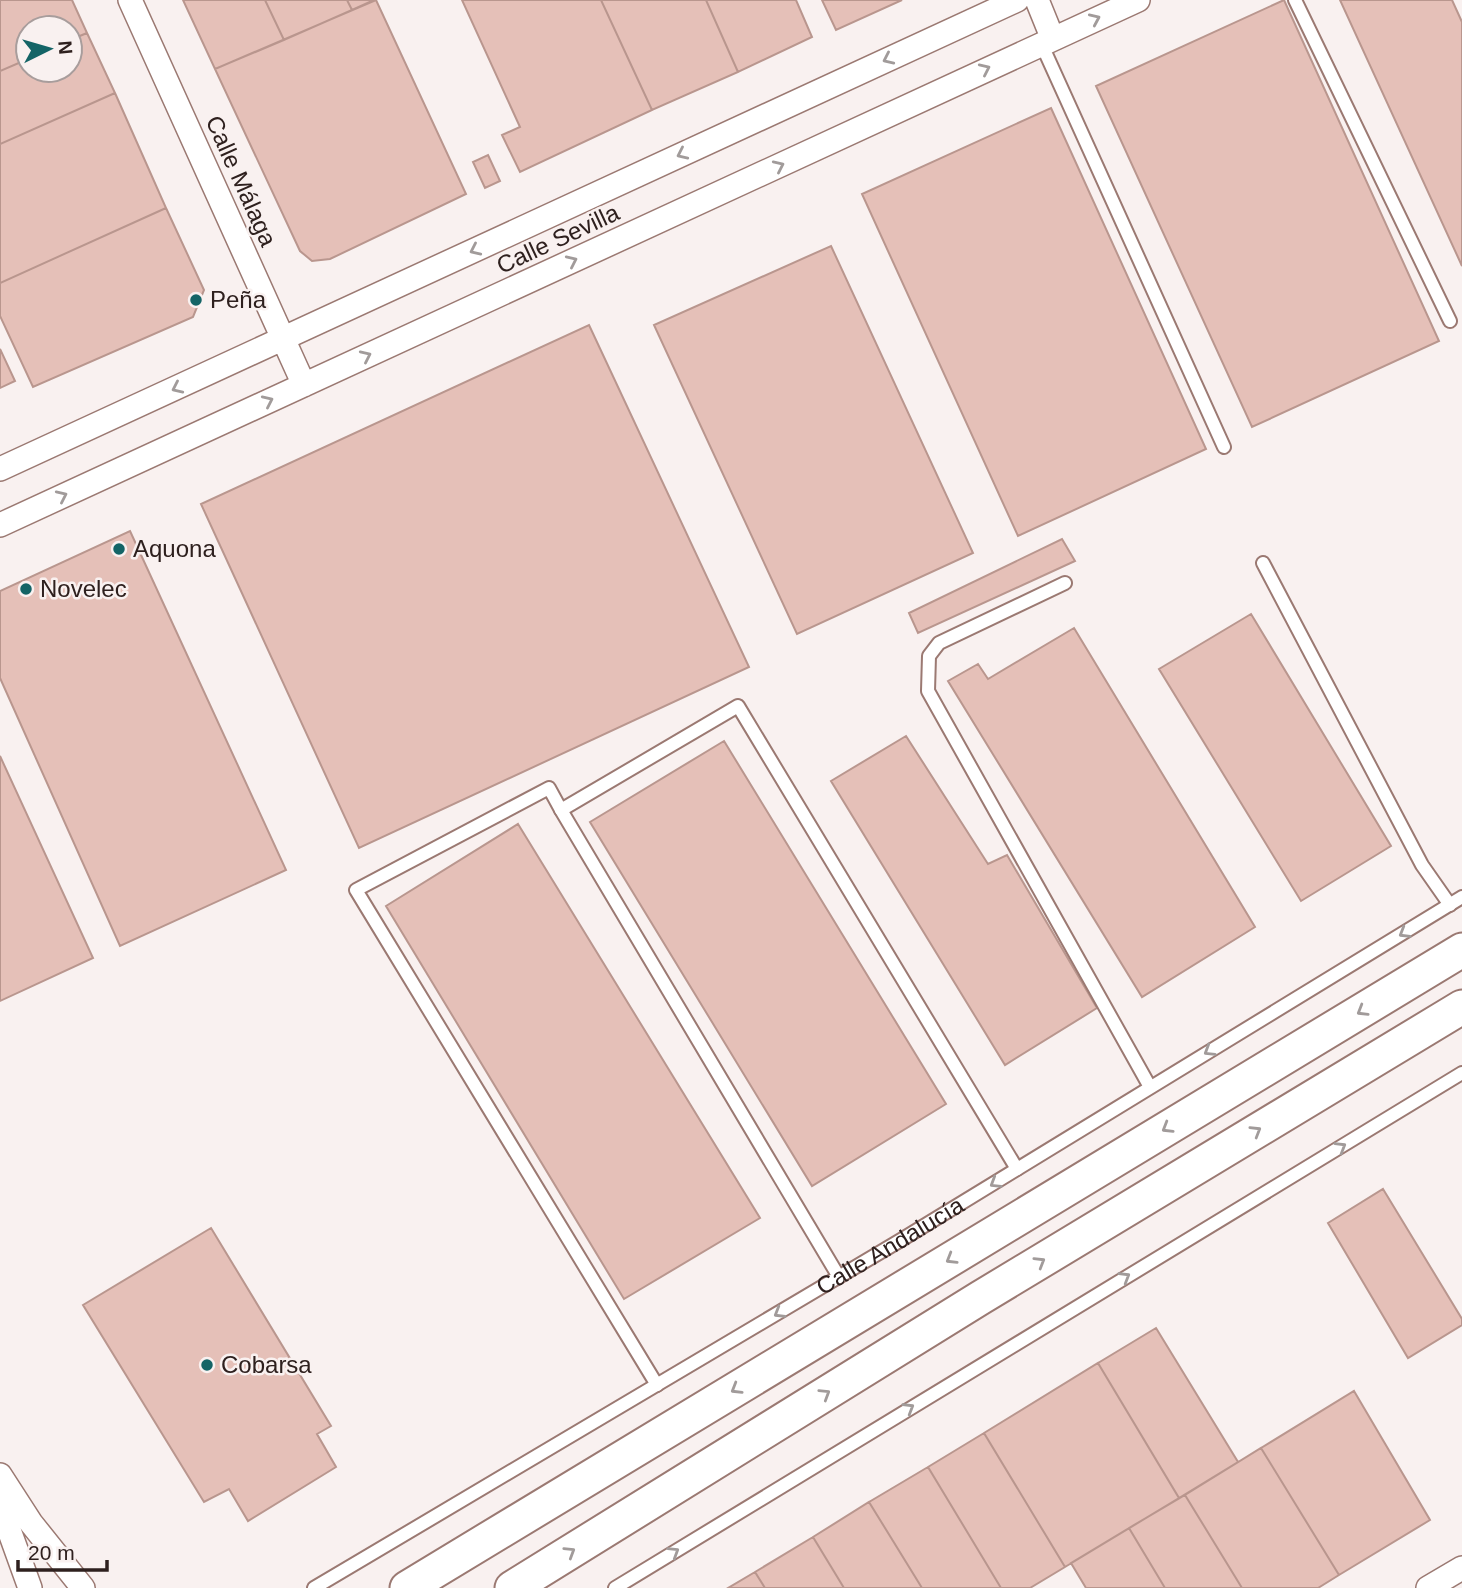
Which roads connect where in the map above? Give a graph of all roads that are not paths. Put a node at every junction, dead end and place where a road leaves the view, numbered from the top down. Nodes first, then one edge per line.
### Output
1 (130, 0) edge
2 (1017, 0) edge
3 (1037, 0) edge
4 (1138, 0) edge
5 (1295, 0) edge
6 (1047, 40) junction
7 (1450, 321) dead end
8 (284, 339) junction
9 (304, 385) junction
10 (1224, 447) dead end
11 (0, 469) edge
12 (0, 525) edge
13 (1263, 562) dead end
14 (1065, 583) dead end
15 (561, 810) junction
16 (1462, 898) edge
17 (1450, 905) junction
18 (1462, 950) edge
19 (1462, 1007) edge
20 (1462, 1073) edge
21 (1150, 1087) junction
22 (1017, 1169) junction
23 (839, 1277) junction
24 (657, 1385) junction
25 (0, 1475) edge
26 (0, 1505) edge
27 (1462, 1568) edge
28 (30, 1588) edge
29 (83, 1588) edge
30 (314, 1588) edge
31 (407, 1588) edge
32 (512, 1588) edge
33 (615, 1588) edge
34 (1428, 1588) edge

1 - 8 street, Calle Málaga
2 -> 8 street, Calle Sevilla
3 - 6 street
6 -> 4 street, Calle Sevilla
5 - 7 lane
9 -> 6 street, Calle Sevilla
6 - 10 lane
8 - 9 street, Calle Málaga
8 -> 11 street, Calle Sevilla
12 -> 9 street, Calle Sevilla
13 - 17 lane
14 - 21 lane
15 - 22 lane
15 - 23 lane
15 - 24 lane
16 - 17 lane, Calle Andalucía
17 -> 21 lane, Calle Andalucía
18 -> 31 main road, Calle Andalucía
32 -> 19 main road
33 -> 20 lane
21 - 22 lane, Calle Andalucía
22 -> 23 lane, Calle Andalucía
23 -> 24 lane, Calle Andalucía
24 - 30 lane, Calle Andalucía
25 - 29 street
26 - 28 street
27 - 34 street

